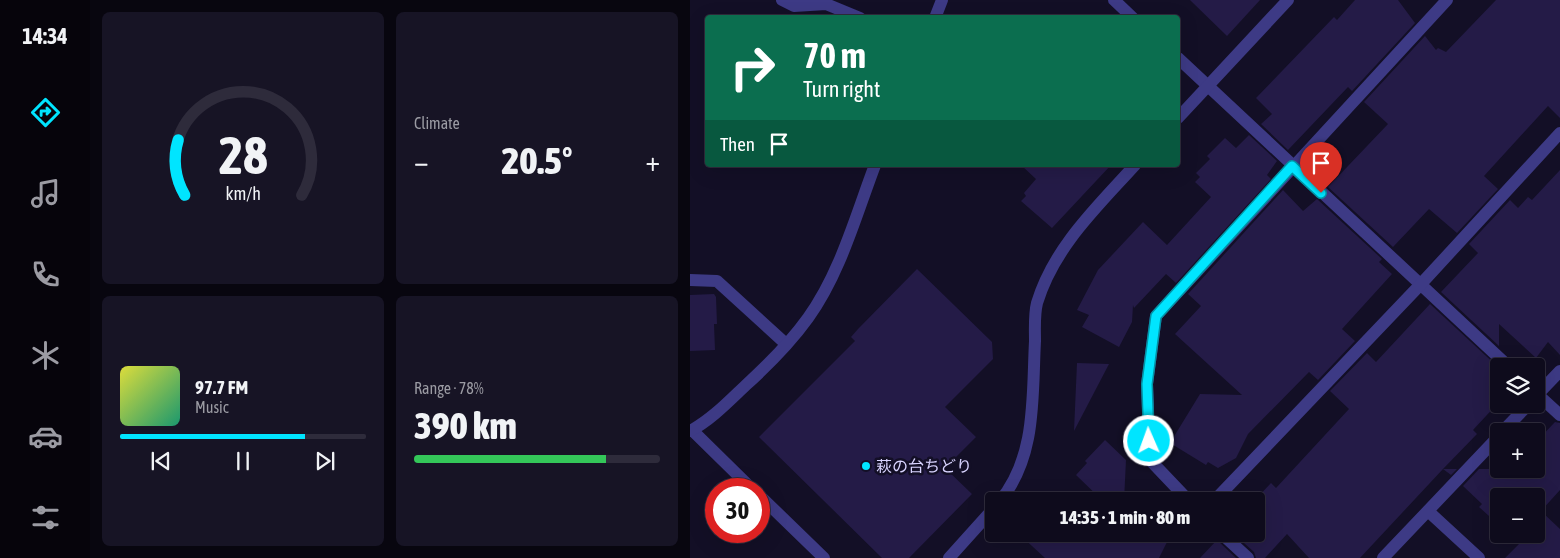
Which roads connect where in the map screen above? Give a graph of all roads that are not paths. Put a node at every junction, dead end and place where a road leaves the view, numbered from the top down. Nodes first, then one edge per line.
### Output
1 (782, 0) edge
2 (942, 0) edge
3 (1114, 0) edge
4 (1288, 0) edge
5 (1447, 0) edge
6 (853, 15) edge
7 (936, 15) edge
8 (1130, 15) edge
9 (1180, 60) edge
10 (1207, 85) junction
11 (1180, 116) edge
12 (1560, 133) edge
13 (1292, 166) junction
14 (875, 167) edge
15 (1133, 167) edge
16 (690, 280) edge
17 (1420, 285) junction
18 (786, 344) junction
19 (1499, 358) edge
20 (1560, 371) edge
21 (1545, 387) edge
22 (1545, 404) edge
23 (1520, 413) edge
24 (1560, 415) edge
25 (1511, 423) edge
26 (691, 431) edge
27 (1490, 446) edge
28 (740, 478) edge
29 (1006, 492) edge
30 (1180, 492) edge
31 (1223, 492) edge
32 (770, 506) edge
33 (1428, 511) junction
34 (985, 518) edge
35 (1231, 542) edge
36 (824, 558) edge
37 (949, 558) edge
38 (1248, 558) edge
39 (1384, 558) edge
40 (1479, 558) edge

1 - 6 street
2 - 7 street
3 - 8 street
4 - 10 street
5 - 13 street
9 - 10 street
10 - 11 street
10 - 13 street
12 - 17 street
13 - 17 street
13 - 30 street
14 - 18 street
15 - 29 street
16 - 18 street
17 - 19 street
17 - 31 street
18 - 26 street
20 - 21 street
22 - 24 street
23 - 25 street
26 - 28 street
27 - 33 street
32 - 36 street
33 - 39 street
33 - 40 street
34 - 37 street
35 - 38 street

